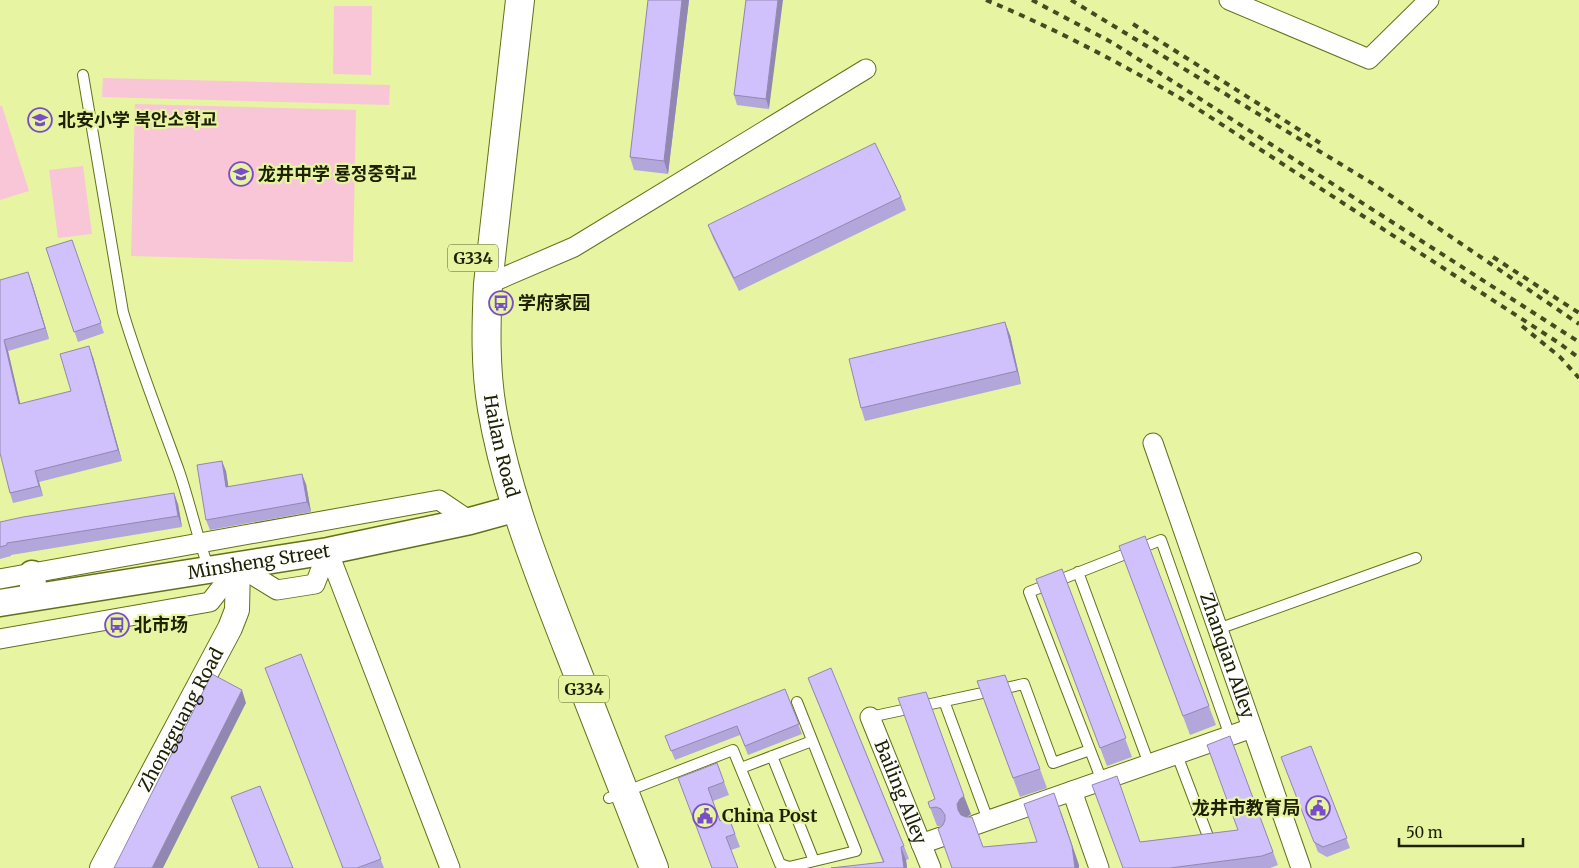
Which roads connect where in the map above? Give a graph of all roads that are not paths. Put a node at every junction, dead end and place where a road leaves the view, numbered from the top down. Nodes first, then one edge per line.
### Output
1 (501, 0) edge
2 (520, 0) edge
3 (1229, 0) edge
4 (1429, 0) edge
5 (866, 69) dead end
6 (83, 75) dead end
7 (488, 284) junction
8 (1153, 444) dead end
9 (508, 511) junction
10 (470, 521) junction
11 (199, 543) junction
12 (328, 551) junction
13 (1416, 558) dead end
14 (238, 566) junction
15 (210, 570) junction
16 (1078, 572) junction
17 (0, 579) edge
18 (33, 586) junction
19 (0, 603) edge
20 (1218, 629) junction
21 (0, 639) edge
22 (944, 701) junction
23 (797, 702) dead end
24 (870, 717) joint
25 (1252, 728) junction
26 (1230, 736) junction
27 (812, 741) junction
28 (1090, 750) junction
29 (1177, 755) junction
30 (772, 756) junction
31 (1149, 764) junction
32 (741, 768) junction
33 (1102, 781) junction
34 (1072, 791) junction
35 (616, 795) junction
36 (982, 823) joint
37 (941, 837) edge
38 (1209, 839) edge
39 (921, 844) junction
40 (814, 861) junction
41 (102, 868) edge
42 (450, 868) edge
43 (636, 868) edge
44 (654, 868) edge
45 (931, 868) edge
46 (1099, 868) edge
47 (1301, 868) edge

1 - 9 highway, Hailan Road / G334
2 - 7 highway, Hailan Road / G334
3 - 4 street
5 - 7 street
6 - 11 lane
7 - 9 highway, Hailan Road / G334
8 - 20 street, Zhanqian Alley
9 - 10 main road, Minsheng Street
9 - 35 highway, Hailan Road / G334
10 - 11 street
10 - 12 main road, Minsheng Street
11 - 15 lane
11 - 18 street
12 - 14 main road, Minsheng Street
12 - 42 street
13 - 20 lane
14 - 15 main road, Minsheng Street
14 - 21 street
14 - 41 street, Zhongguang Road
15 - 18 main road, Minsheng Street
16 - 26 lane
16 - 28 lane
16 - 31 lane
17 - 18 street
18 - 19 main road, Minsheng Street
20 - 25 street, Zhanqian Alley
22 - 24 lane
22 - 28 lane
22 - 36 lane
23 - 27 lane
24 - 39 street, Bailing Alley
25 - 26 street
25 - 47 street, Zhanqian Alley
26 - 29 street
27 - 30 lane
27 - 40 lane
28 - 33 lane
29 - 31 street
29 - 38 lane
30 - 32 lane
30 - 40 lane
31 - 33 street
32 - 35 lane
32 - 40 lane
33 - 34 street
34 - 36 street
34 - 46 street
35 - 43 highway, Hailan Road / G334
35 - 44 highway, Hailan Road / G334
37 - 39 street
39 - 45 street, Bailing Alley

